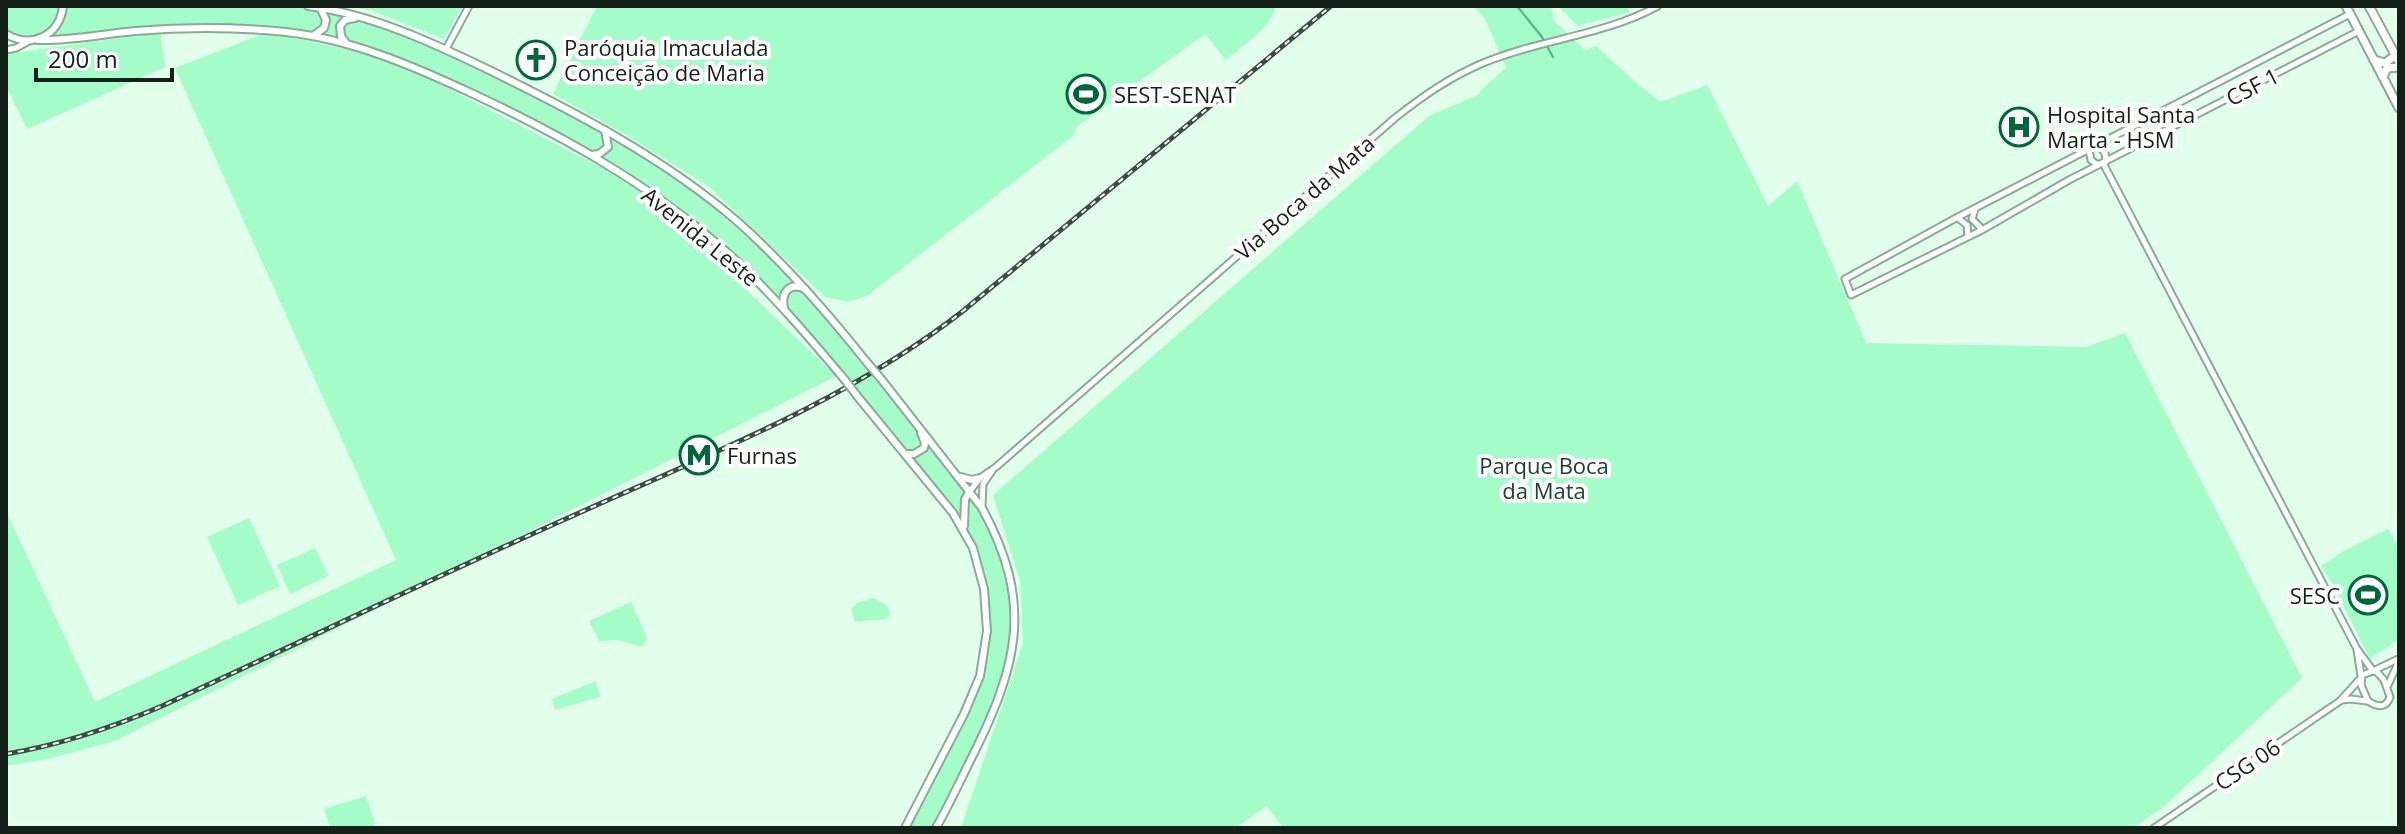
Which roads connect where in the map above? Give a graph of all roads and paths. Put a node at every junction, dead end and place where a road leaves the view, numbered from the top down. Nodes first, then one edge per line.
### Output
1 (63, 6) edge
2 (308, 6) edge
3 (469, 6) edge
4 (1635, 6) edge
5 (1658, 6) edge
6 (2369, 6) edge
7 (320, 7) edge
8 (2348, 10) edge
9 (1640, 16) junction
10 (358, 17) junction
11 (2359, 31) junction
12 (6, 34) edge
13 (313, 36) junction
14 (38, 40) junction
15 (29, 41) junction
16 (347, 45) junction
17 (446, 49) junction
18 (6, 50) edge
19 (2374, 60) junction
20 (2398, 61) edge
21 (2383, 77) junction
22 (2399, 108) edge
23 (605, 130) junction
24 (2098, 145) junction
25 (2089, 150) junction
26 (591, 155) junction
27 (2103, 163) junction
28 (1975, 209) junction
29 (1956, 218) junction
30 (1982, 230) junction
31 (1968, 237) junction
32 (807, 290) junction
33 (784, 308) junction
34 (916, 423) junction
35 (906, 454) junction
36 (996, 467) junction
37 (958, 475) junction
38 (980, 478) junction
39 (970, 491) junction
40 (982, 508) junction
41 (964, 531) junction
42 (2357, 649) junction
43 (2399, 660) edge
44 (2373, 671) junction
45 (2360, 678) junction
46 (2388, 686) junction
47 (2340, 701) junction
48 (2368, 701) junction
49 (945, 811) junction
50 (905, 828) edge
51 (936, 828) edge
52 (942, 828) edge
53 (2154, 828) edge

1 - 14 main road
2 - 7 main road, Avenida Leste
3 - 17 street
4 - 9 street
5 - 9 street, Via Boca da Mata
6 - 20 highway
7 - 10 main road, Avenida Leste
7 - 13 main road
8 - 11 highway
8 - 24 street
9 - 36 street, Via Boca da Mata
10 - 16 main road
10 - 17 main road, Avenida Leste
11 - 19 highway
11 - 27 street, CSF 1
12 - 15 main road
13 - 14 main road, Avenida Leste
13 - 16 main road, Avenida Leste
14 - 15 main road, Avenida Leste
15 - 18 street
16 - 26 main road, Avenida Leste
17 - 23 main road, Avenida Leste
19 - 20 highway
19 - 21 highway
20 - 21 highway
21 - 22 highway
23 - 26 main road
23 - 32 main road, Avenida Leste
24 - 25 street
24 - 27 street
25 - 27 street
25 - 28 street
26 - 33 main road, Avenida Leste
27 - 30 street, CSF 1
27 - 42 street
28 - 29 street
28 - 30 street
29 - 31 street
29 - 31 street, CSF 1
30 - 31 street, CSF 1
32 - 33 main road
32 - 34 main road, Avenida Leste, bridge
33 - 35 main road, Avenida Leste, bridge
34 - 35 main road
34 - 37 main road, Avenida Leste
35 - 41 main road, Avenida Leste
36 - 38 street, Via Boca da Mata
36 - 40 street, Via Boca da Mata
37 - 38 main road
37 - 39 main road, Avenida Leste
38 - 39 street, Via Boca da Mata
39 - 40 main road, Avenida Leste
39 - 41 main road
40 - 49 main road, Avenida Leste
41 - 50 main road, Avenida Leste
42 - 44 street
42 - 45 street
43 - 44 street
43 - 46 street
44 - 45 street
44 - 46 street
45 - 47 street, CSG 06
45 - 48 street
46 - 48 street
47 - 48 street
47 - 53 street, CSG 06
49 - 51 main road, Avenida Leste
49 - 52 main road

